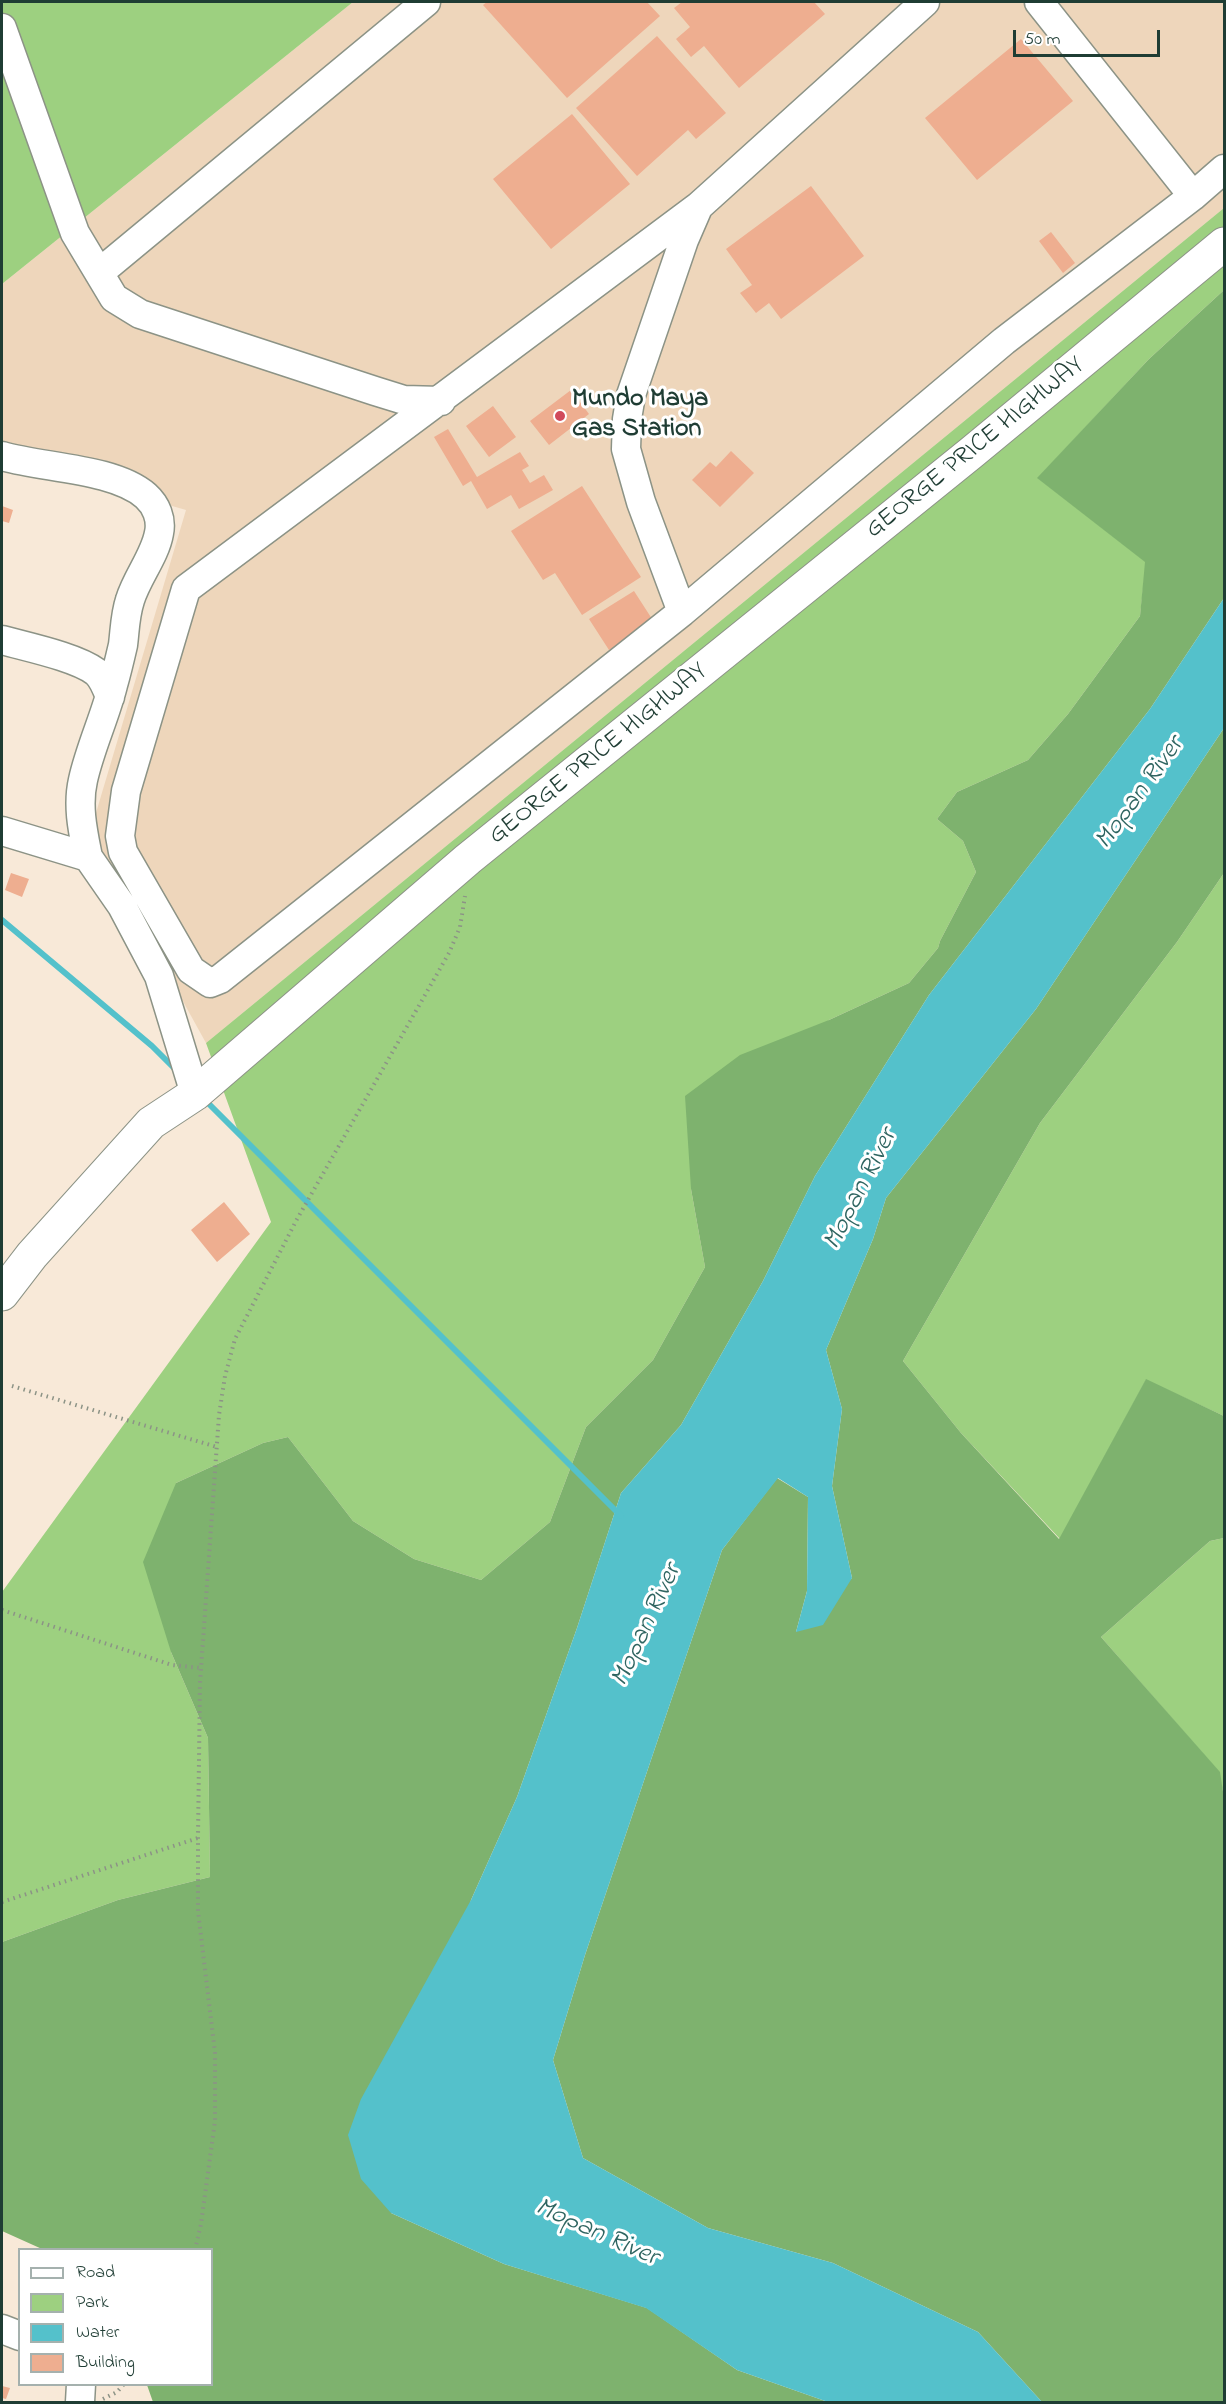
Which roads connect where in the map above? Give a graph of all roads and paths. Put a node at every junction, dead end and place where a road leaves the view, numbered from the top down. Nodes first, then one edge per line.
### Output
1 (426, 2) edge
2 (925, 2) edge
3 (1039, 2) edge
4 (2, 28) edge
5 (1224, 169) edge
6 (1193, 196) junction
7 (699, 206) junction
8 (1224, 244) edge
9 (99, 273) junction
10 (441, 401) junction
11 (2, 456) edge
12 (682, 612) junction
13 (2, 640) edge
14 (110, 697) junction
15 (2, 831) edge
16 (88, 857) junction
17 (468, 860) junction
18 (195, 1094) junction
19 (2, 1294) edge
20 (12, 1386) dead end
21 (217, 1447) junction
22 (2, 1610) edge
23 (201, 1668) junction
24 (198, 1838) junction
25 (2, 1902) edge
26 (195, 2248) edge
27 (2, 2329) edge
28 (18, 2335) edge
29 (81, 2386) edge
30 (123, 2386) edge
31 (80, 2403) edge
32 (94, 2403) edge

1 - 9 street
2 - 7 street
3 - 6 street
4 - 9 street
5 - 6 street
6 - 12 street
7 - 10 street
7 - 12 street
8 - 17 highway, GEORGE PRICE HIGHWAY
9 - 10 street
10 - 12 street
11 - 14 street
13 - 14 street
14 - 16 street
15 - 16 street
16 - 18 street
17 - 18 highway, GEORGE PRICE HIGHWAY
17 - 21 path
18 - 19 highway, GEORGE PRICE HIGHWAY
20 - 21 path
21 - 23 path
22 - 23 path
23 - 24 path
24 - 25 path
24 - 26 path
27 - 28 street
29 - 31 street
30 - 32 path

